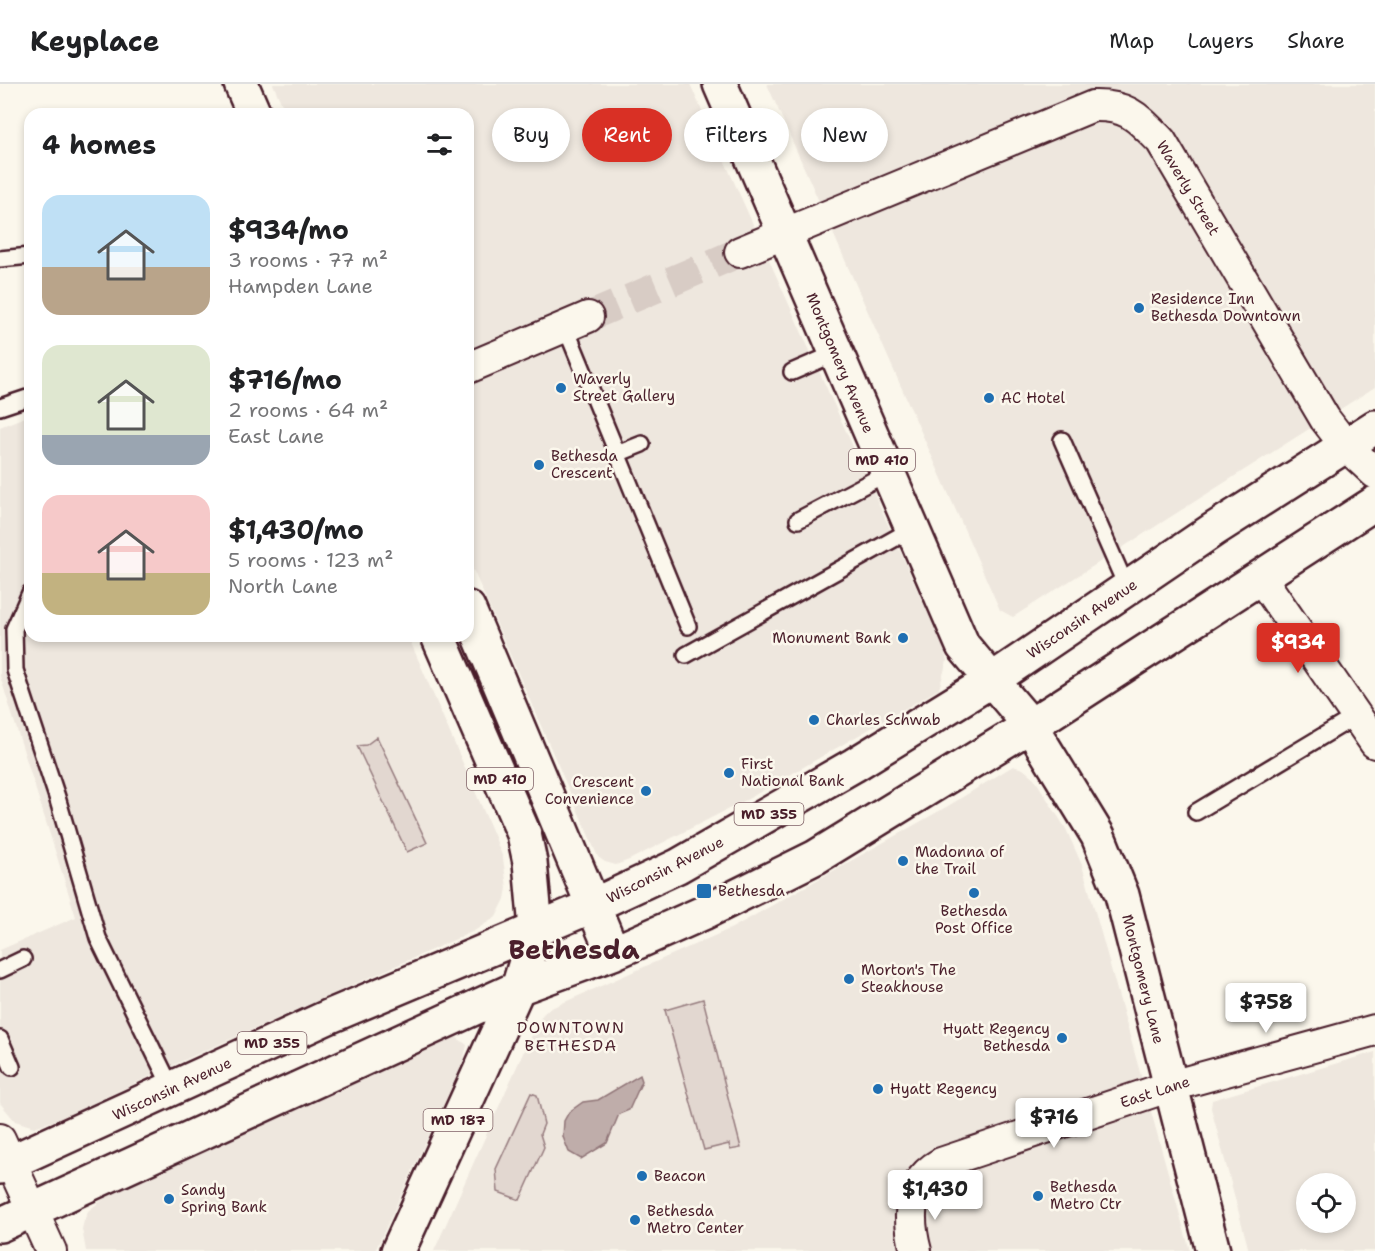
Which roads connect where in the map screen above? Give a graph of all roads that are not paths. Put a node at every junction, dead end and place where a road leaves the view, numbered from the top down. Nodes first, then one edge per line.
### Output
1 (241, 84) edge
2 (720, 84) edge
3 (251, 108) edge
4 (784, 233) junction
5 (740, 252) tunnel mouth
6 (24, 257) edge
7 (0, 259) edge
8 (577, 321) joint
9 (836, 353) junction
10 (474, 365) edge
11 (792, 372) dead end
12 (24, 399) edge
13 (0, 407) edge
14 (1375, 427) edge
15 (1062, 440) dead end
16 (642, 444) dead end
17 (1345, 445) junction
18 (617, 454) junction
19 (887, 472) junction
20 (1375, 473) edge
21 (1375, 503) edge
22 (798, 520) dead end
23 (912, 529) junction
24 (1261, 578) junction
25 (1127, 588) junction
26 (24, 606) edge
27 (474, 622) edge
28 (688, 626) dead end
29 (441, 642) edge
30 (686, 655) dead end
31 (992, 680) junction
32 (1356, 716) junction
33 (1030, 725) junction
34 (1375, 743) edge
35 (1196, 812) dead end
36 (592, 906) junction
37 (536, 929) junction
38 (613, 953) junction
39 (23, 959) dead end
40 (0, 970) edge
41 (518, 988) junction
42 (1375, 1030) edge
43 (0, 1039) edge
44 (12, 1067) dead end
45 (1171, 1086) junction
46 (172, 1089) junction
47 (4, 1156) edge
48 (34, 1210) junction
49 (0, 1225) edge
50 (51, 1251) edge
51 (398, 1251) edge
52 (916, 1251) edge
53 (1213, 1251) edge

1 - 3 main road
2 - 4 main road, Montgomery Avenue / MD 410
4 - 5 street, Waverly Street
4 - 9 main road, Montgomery Avenue / MD 410
4 - 17 street, Waverly Street
6 - 7 lane
8 - 10 street
8 - 18 lane
9 - 11 lane
9 - 19 main road, Montgomery Avenue / MD 410
12 - 13 lane
14 - 17 main road, Wisconsin Avenue / MD 355
15 - 25 lane
16 - 18 lane
17 - 20 street, Waverly Street
17 - 25 main road, Wisconsin Avenue / MD 355
18 - 28 lane
19 - 22 lane
19 - 23 main road, Montgomery Avenue / MD 410
21 - 24 main road
23 - 30 lane
23 - 31 main road, Montgomery Avenue / MD 410
24 - 32 street
24 - 33 main road
25 - 31 main road, Wisconsin Avenue / MD 355
26 - 46 lane
27 - 36 main road
29 - 37 main road, MD 410
31 - 33 main road, Montgomery Avenue / MD 410
31 - 36 main road, Wisconsin Avenue / MD 355
32 - 34 street
32 - 35 lane
33 - 38 main road
33 - 45 main road, Montgomery Lane
36 - 37 main road, Wisconsin Avenue / MD 355
36 - 38 main road
37 - 41 main road, MD 187
37 - 46 main road, Wisconsin Avenue / MD 355
38 - 41 main road
39 - 40 lane
41 - 48 main road
41 - 51 main road, MD 187
42 - 45 street, East Lane
43 - 44 lane
45 - 52 street, East Lane
45 - 53 main road, Montgomery Lane
46 - 47 main road, Wisconsin Avenue / MD 355
47 - 48 street
48 - 49 main road
48 - 50 street

